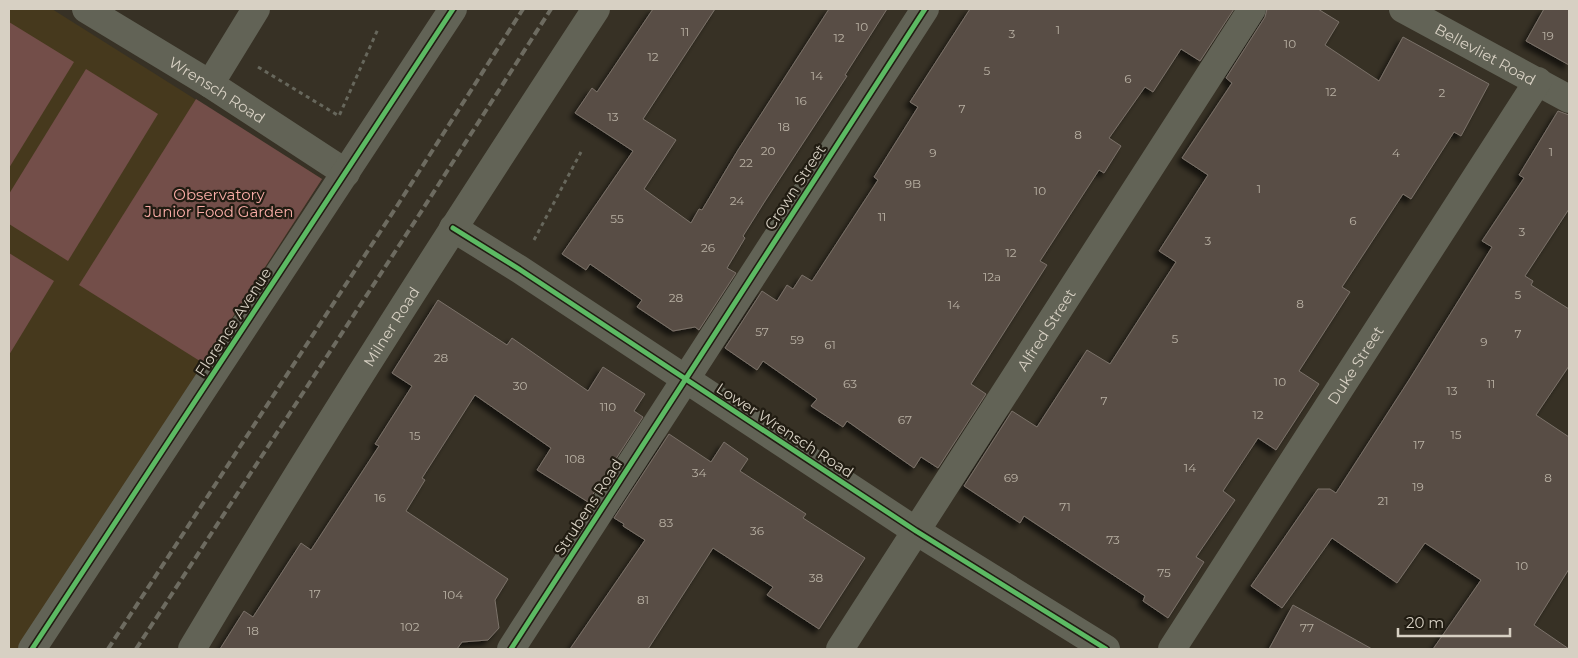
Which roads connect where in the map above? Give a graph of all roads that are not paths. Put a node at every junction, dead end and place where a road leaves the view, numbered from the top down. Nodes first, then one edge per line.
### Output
1 (86, 9) edge
2 (256, 9) edge
3 (454, 9) edge
4 (596, 9) edge
5 (925, 9) edge
6 (1252, 9) edge
7 (1403, 9) edge
8 (1538, 81) junction
9 (210, 84) junction
10 (1569, 99) edge
11 (346, 173) junction
12 (453, 228) junction
13 (686, 379) junction
14 (916, 531) junction
15 (32, 649) edge
16 (192, 649) edge
17 (511, 649) edge
18 (840, 649) edge
19 (1106, 649) edge
20 (1172, 649) edge

1 - 9 street, Wrensch Road
2 - 9 street
3 - 11 street, Florence Avenue
4 - 12 street, Milner Road
5 - 13 street, Crown Street
6 - 14 street, Alfred Street
7 - 8 street, Bellevliet Road
8 - 10 street, Bellevliet Road
8 - 20 street, Duke Street
9 - 11 street, Wrensch Road
11 - 15 street, Florence Avenue
12 - 13 street, Lower Wrensch Road
12 - 16 street, Milner Road
13 - 14 street, Lower Wrensch Road
13 - 17 street, Strubens Road
14 - 18 street, Alfred Street
14 - 19 street, Lower Wrensch Road

